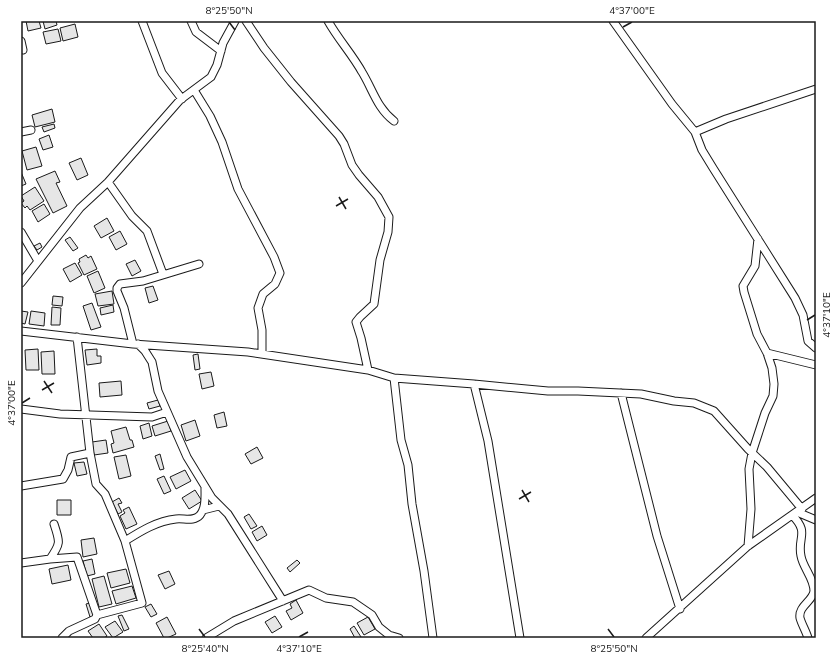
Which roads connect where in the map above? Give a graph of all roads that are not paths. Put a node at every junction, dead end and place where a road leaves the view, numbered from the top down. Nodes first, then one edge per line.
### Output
1 (142, 21) edge
2 (191, 21) edge
3 (235, 21) edge
4 (246, 21) edge
5 (328, 21) edge
6 (613, 21) edge
7 (21, 41) edge
8 (23, 50) dead end
9 (221, 51) junction
10 (816, 89) edge
11 (194, 90) junction
12 (182, 99) junction
13 (394, 121) dead end
14 (31, 130) dead end
15 (21, 132) edge
16 (695, 132) junction
17 (108, 182) junction
18 (21, 232) edge
19 (758, 239) junction
20 (38, 261) junction
21 (199, 264) dead end
22 (163, 274) junction
23 (21, 283) edge
24 (21, 331) edge
25 (77, 338) junction
26 (135, 344) junction
27 (816, 348) edge
28 (767, 353) junction
29 (262, 354) junction
30 (816, 366) edge
31 (368, 370) junction
32 (394, 378) junction
33 (474, 384) junction
34 (621, 393) junction
35 (21, 409) edge
36 (167, 412) junction
37 (86, 415) junction
38 (90, 453) junction
39 (752, 453) junction
40 (21, 486) edge
41 (205, 487) junction
42 (816, 498) edge
43 (219, 506) junction
44 (203, 510) junction
45 (797, 512) junction
46 (816, 520) edge
47 (54, 524) dead end
48 (125, 541) junction
49 (748, 546) junction
50 (50, 560) junction
51 (21, 563) edge
52 (283, 601) junction
53 (680, 609) junction
54 (97, 615) junction
55 (62, 638) edge
56 (206, 638) edge
57 (399, 638) edge
58 (433, 638) edge
59 (520, 638) edge
60 (646, 638) edge
61 (808, 638) edge

1 - 12 street
2 - 9 street
3 - 9 street
4 - 31 street
5 - 13 street
6 - 16 street
7 - 8 street
9 - 11 street
10 - 16 street
11 - 12 street
11 - 29 street
12 - 17 street
14 - 15 street
16 - 19 street
17 - 20 street
17 - 22 street
18 - 20 street
19 - 27 street
19 - 28 street
20 - 23 street
21 - 22 street
22 - 26 street
24 - 25 street
25 - 26 street
25 - 37 street
26 - 29 street
26 - 36 street
28 - 30 street
28 - 39 street
29 - 31 street
31 - 32 street
32 - 33 street
32 - 58 street
33 - 34 street
33 - 59 street
34 - 39 street
34 - 53 street
35 - 37 street
36 - 37 street
36 - 41 street
37 - 38 street
38 - 40 street
38 - 48 street
39 - 45 street
39 - 49 street
41 - 43 street
41 - 44 street
42 - 45 street
43 - 44 street
43 - 52 street
44 - 48 street
45 - 46 street
45 - 49 street
45 - 61 street
47 - 50 street
48 - 54 street
49 - 53 street
50 - 51 street
50 - 54 street
52 - 56 street
52 - 57 street
53 - 60 street
54 - 55 street

